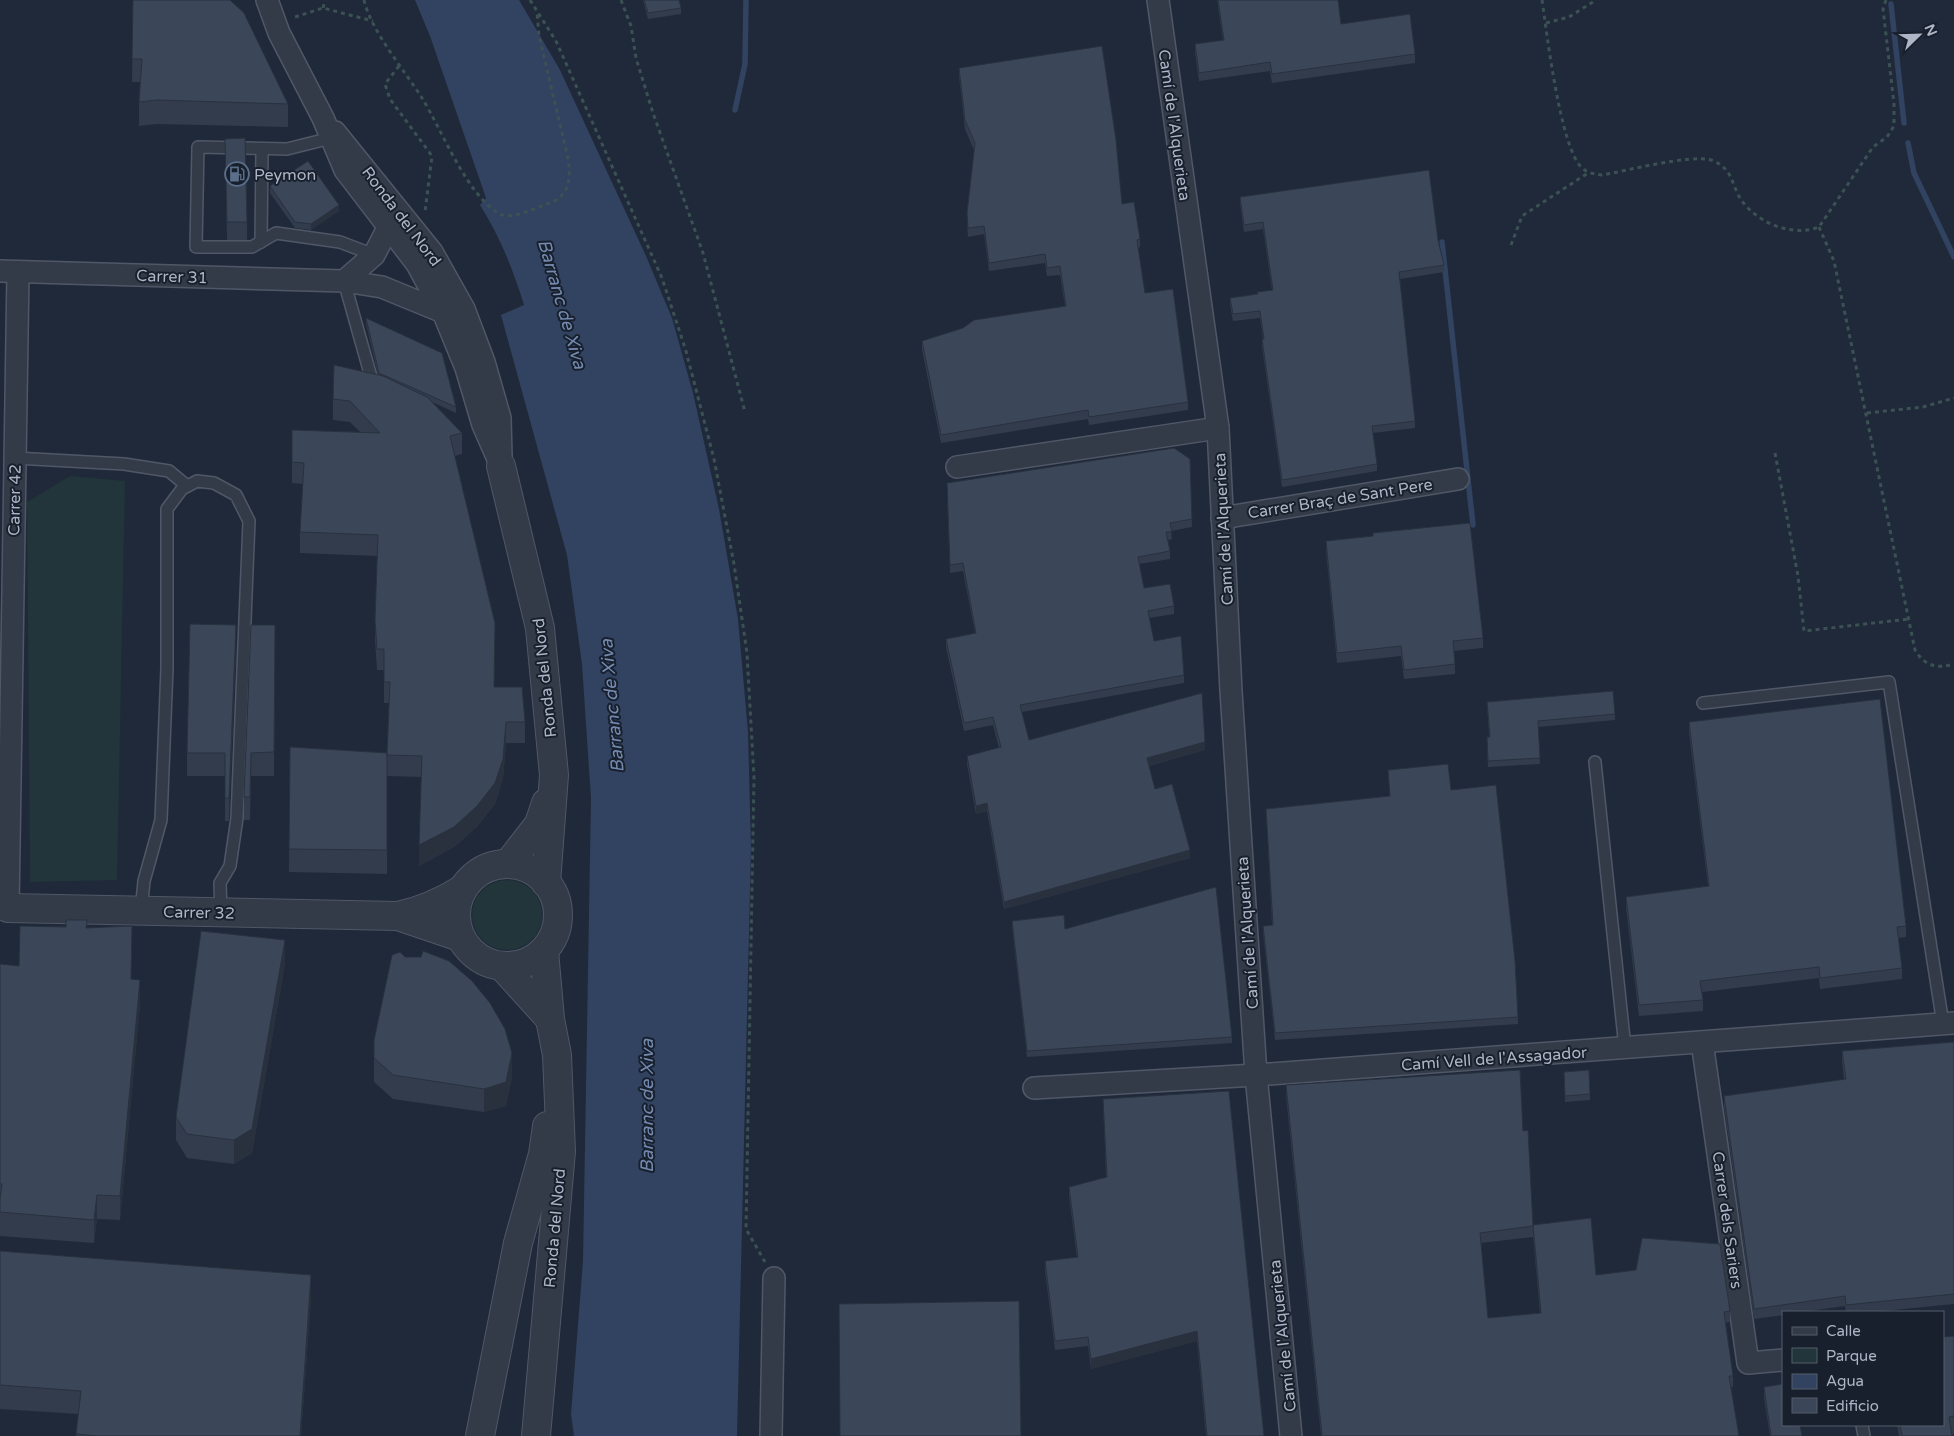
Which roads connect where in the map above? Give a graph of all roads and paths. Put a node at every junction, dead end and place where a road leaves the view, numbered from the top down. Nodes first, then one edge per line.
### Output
1 (267, 0) edge
2 (325, 0) edge
3 (364, 0) edge
4 (530, 0) edge
5 (621, 0) edge
6 (1158, 0) edge
7 (1542, 0) edge
8 (1596, 0) edge
9 (1886, 0) edge
10 (323, 8) junction
11 (537, 11) junction
12 (374, 21) junction
13 (275, 23) junction
14 (1546, 24) junction
15 (400, 66) junction
16 (323, 118) junction
17 (331, 138) junction
18 (262, 149) junction
19 (1588, 173) junction
20 (389, 226) junction
21 (1820, 227) junction
22 (414, 230) junction
23 (261, 242) junction
24 (1511, 245) dead end
25 (374, 255) junction
26 (9, 271) edge
27 (344, 281) junction
28 (443, 312) junction
29 (390, 392) edge
30 (1954, 398) edge
31 (745, 412) dead end
32 (1867, 413) junction
33 (1218, 428) junction
34 (1775, 453) dead end
35 (15, 458) junction
36 (501, 466) junction
37 (957, 467) dead end
38 (1458, 478) dead end
39 (187, 486) junction
40 (1222, 518) junction
41 (1909, 619) junction
42 (1954, 664) edge
43 (1703, 703) dead end
44 (1595, 762) dead end
45 (554, 775) junction
46 (508, 864) junction
47 (546, 883) junction
48 (463, 889) junction
49 (4, 908) edge
50 (142, 910) junction
51 (221, 912) junction
52 (398, 916) junction
53 (460, 937) junction
54 (544, 951) junction
55 (502, 966) junction
56 (550, 1019) junction
57 (1949, 1024) edge
58 (1702, 1042) junction
59 (1625, 1048) junction
60 (557, 1055) junction
61 (1256, 1075) junction
62 (1034, 1088) dead end
63 (774, 1278) joint
64 (1782, 1360) edge
65 (480, 1436) edge
66 (536, 1436) edge
67 (771, 1436) edge
68 (1291, 1436) edge

1 - 13 street, Ronda del Nord
2 - 10 path
3 - 12 path
4 - 11 path
5 - 31 path
6 - 33 street, Camí de l'Alquerieta
7 - 14 path
8 - 14 path
9 - 21 path
10 - 12 path
10 - 13 path
11 - 15 path
11 - 63 path
12 - 15 path
13 - 16 street, Ronda del Nord
14 - 19 path
15 - 22 path
16 - 17 street, Ronda del Nord
16 - 22 street, Ronda del Nord
17 - 18 lane
17 - 20 street, Ronda del Nord
18 - 23 lane
18 - 23 lane
19 - 21 path
19 - 24 path
20 - 25 street
20 - 28 street, Ronda del Nord
21 - 32 path
22 - 36 street, Ronda del Nord
23 - 25 lane
25 - 27 street
26 - 27 street, Carrer 31
26 - 35 street, Carrer 42
27 - 28 street, Carrer 31
27 - 29 lane
28 - 36 street, Ronda del Nord
30 - 32 path
32 - 41 path
33 - 37 street, Camí de l'Alquerieta
33 - 40 street, Camí de l'Alquerieta
34 - 41 path
35 - 39 lane
35 - 49 street, Carrer 42
36 - 45 street, Ronda del Nord
38 - 40 street, Carrer Braç de Sant Pere
39 - 50 lane
39 - 51 lane
40 - 61 street, Camí de l'Alquerieta
41 - 42 path
43 - 57 lane
44 - 59 lane
45 - 46 street, Ronda del Nord
45 - 47 street, Ronda del Nord
46 - 47 street
46 - 48 street
47 - 54 street
48 - 52 street, Carrer 32
48 - 53 street
49 - 50 street, Carrer 32
50 - 51 street, Carrer 32
51 - 52 street, Carrer 32
52 - 53 street, Carrer 32
53 - 55 street
54 - 55 street
54 - 56 street, Ronda del Nord
55 - 56 street
56 - 60 street, Ronda del Nord
57 - 58 street, Camí Vell de l'Assagador
58 - 59 street, Camí Vell de l'Assagador
58 - 64 street, Carrer dels Sariers
59 - 61 street, Camí Vell de l'Assagador
60 - 65 street
60 - 66 street, Ronda del Nord
61 - 62 street, Camí Vell de l'Assagador
61 - 68 street, Camí de l'Alquerieta
63 - 67 street

